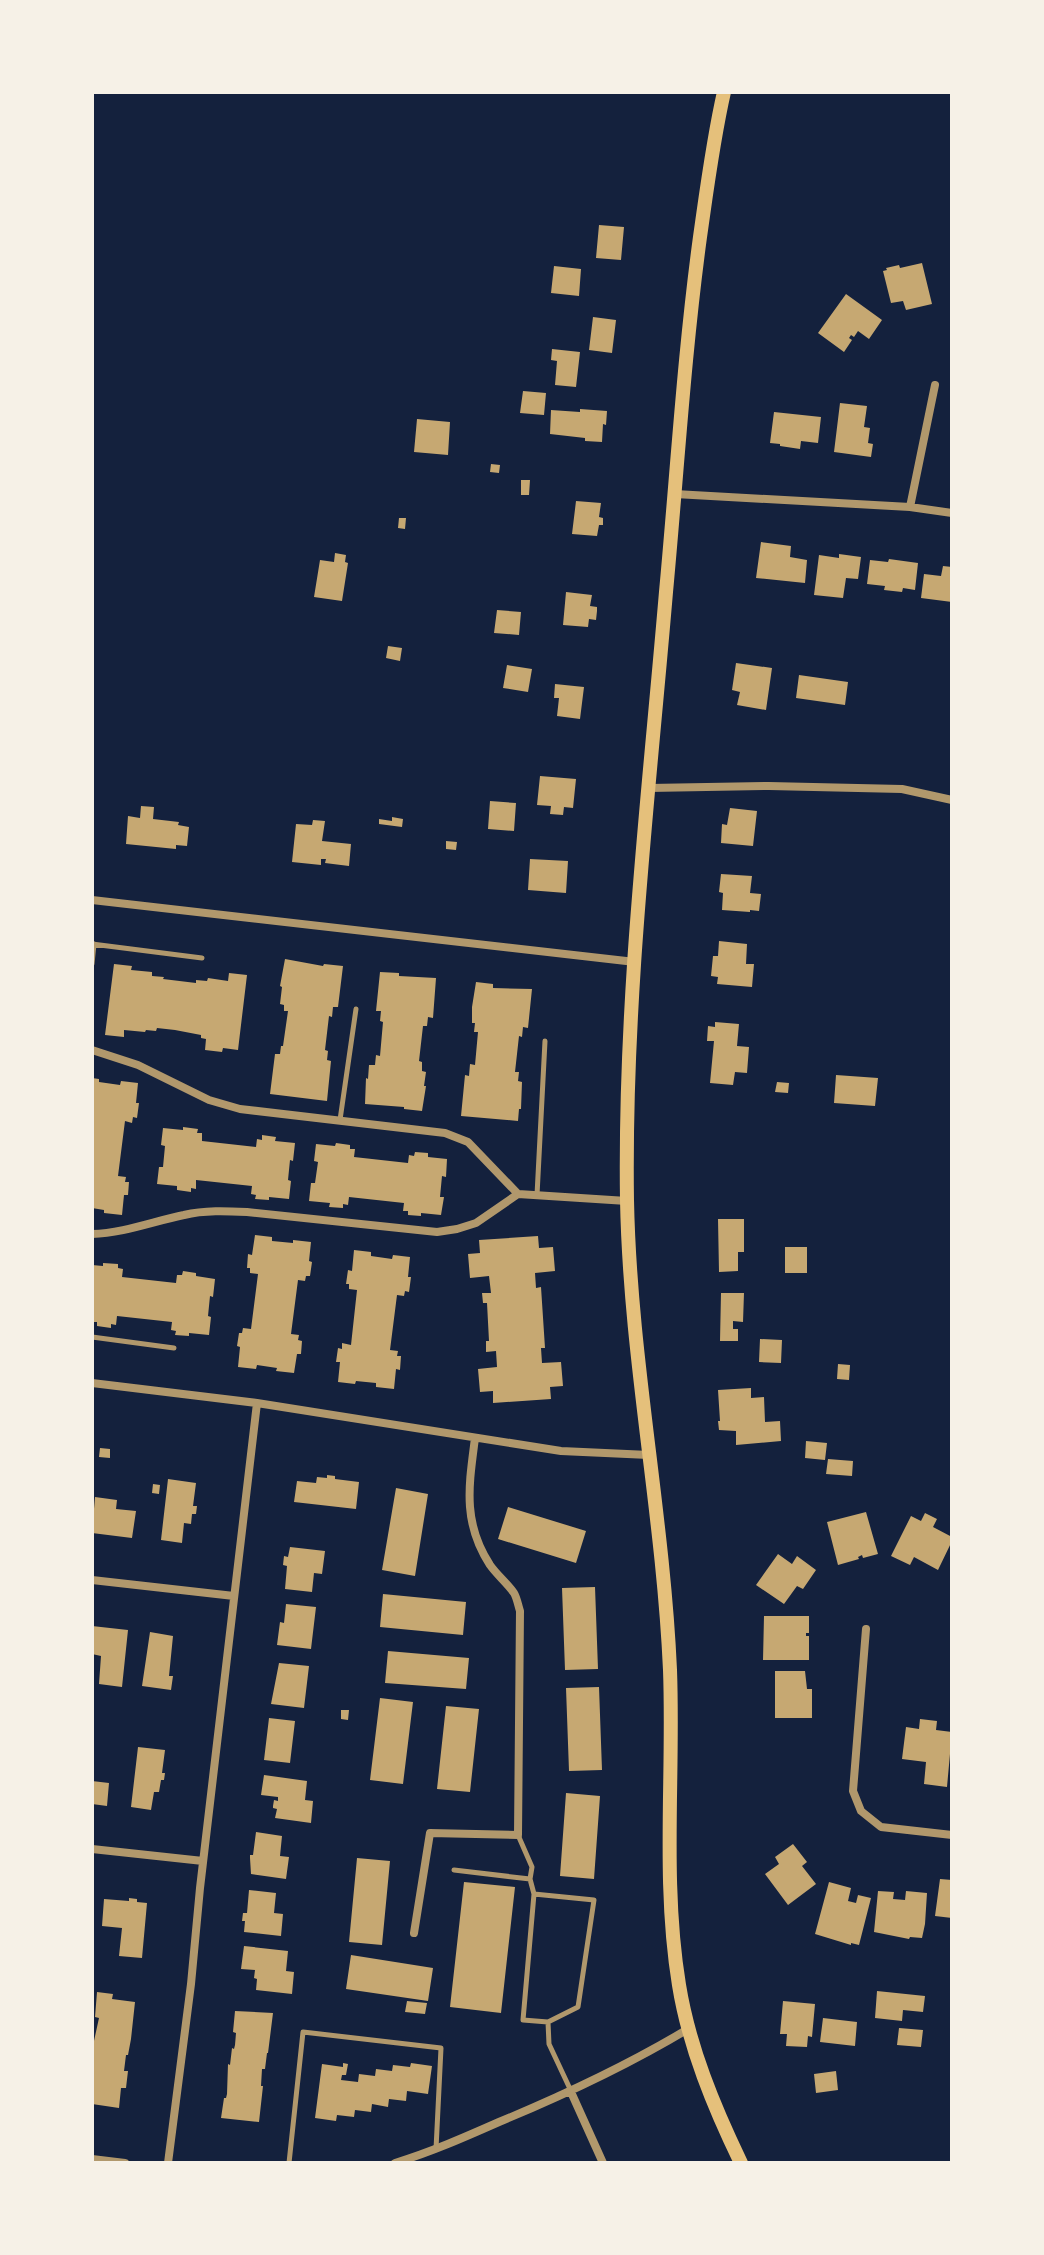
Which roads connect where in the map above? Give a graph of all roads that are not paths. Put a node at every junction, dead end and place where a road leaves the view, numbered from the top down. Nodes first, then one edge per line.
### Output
1 (724, 92) edge
2 (935, 385) dead end
3 (675, 494) junction
4 (910, 507) junction
5 (952, 513) edge
6 (649, 788) junction
7 (952, 800) edge
8 (92, 900) edge
9 (93, 944) edge
10 (202, 958) dead end
11 (636, 962) junction
12 (92, 964) edge
13 (356, 1009) dead end
14 (545, 1041) dead end
15 (92, 1050) edge
16 (340, 1120) junction
17 (518, 1194) junction
18 (537, 1195) junction
19 (627, 1201) junction
20 (92, 1234) edge
21 (92, 1337) edge
22 (174, 1348) dead end
23 (92, 1383) edge
24 (257, 1403) junction
25 (475, 1438) junction
26 (649, 1455) junction
27 (92, 1580) edge
28 (234, 1596) junction
29 (866, 1629) dead end
30 (518, 1835) junction
31 (952, 1835) edge
32 (92, 1849) edge
33 (203, 1861) junction
34 (454, 1870) dead end
35 (530, 1879) junction
36 (534, 1894) junction
37 (414, 1933) dead end
38 (548, 2022) junction
39 (690, 2028) junction
40 (571, 2092) junction
41 (436, 2149) junction
42 (92, 2159) edge
43 (419, 2159) edge
44 (125, 2163) edge
45 (168, 2163) edge
46 (289, 2163) edge
47 (395, 2163) edge
48 (603, 2163) edge
49 (741, 2163) edge

1 - 3 main road
2 - 4 street
3 - 4 street
3 - 6 main road
4 - 5 street
6 - 7 street
6 - 11 main road
8 - 11 street
9 - 10 lane
9 - 12 lane
11 - 19 main road
13 - 16 lane
14 - 18 lane
15 - 16 street
16 - 17 street
17 - 18 street
17 - 20 street
18 - 19 street
19 - 26 main road
21 - 22 lane
23 - 24 street
24 - 25 street
24 - 28 street
25 - 26 street
25 - 30 street
26 - 39 main road
27 - 28 street
28 - 33 street
29 - 31 street
30 - 35 lane
30 - 37 street
32 - 33 street
33 - 45 street
34 - 35 lane
35 - 36 lane
36 - 38 lane
36 - 38 lane
38 - 40 lane
39 - 40 street
39 - 49 main road
40 - 41 street
40 - 48 street
41 - 43 street
41 - 46 lane
42 - 44 street
43 - 47 street

